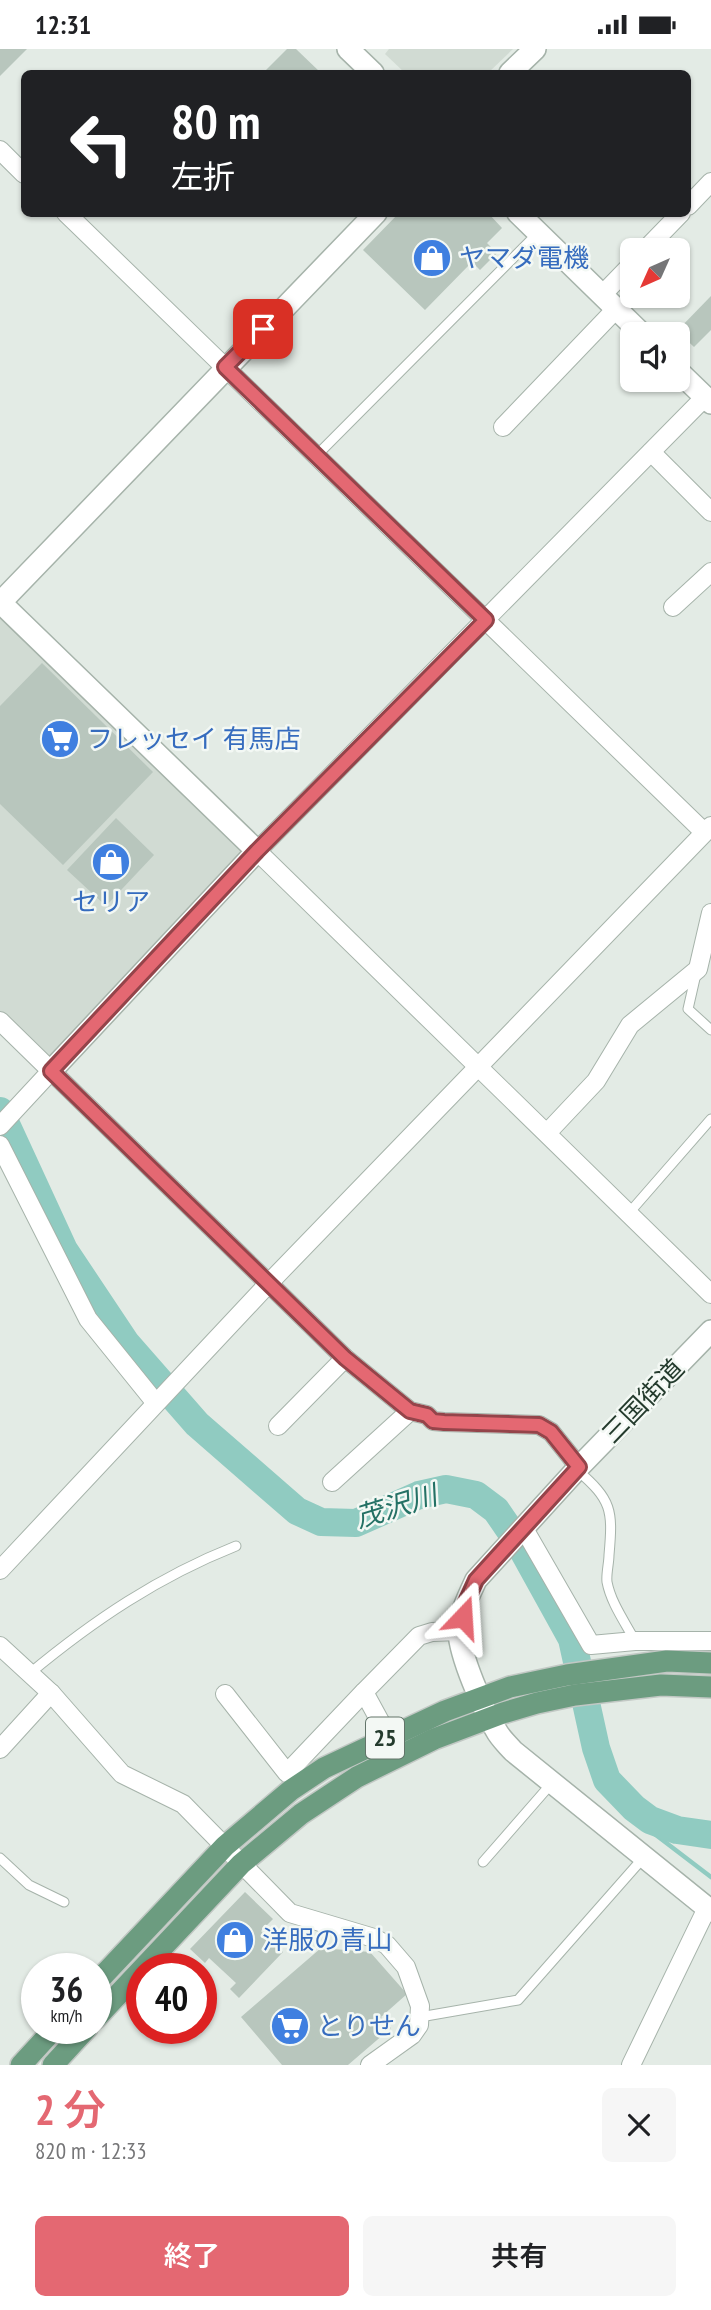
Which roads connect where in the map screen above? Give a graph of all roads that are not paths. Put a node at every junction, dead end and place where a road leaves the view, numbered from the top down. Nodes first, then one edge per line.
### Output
1 (348, 49) edge
2 (535, 49) edge
3 (370, 70) edge
4 (513, 70) edge
5 (0, 150) edge
6 (21, 171) edge
7 (711, 183) edge
8 (691, 203) edge
9 (70, 217) edge
10 (372, 217) edge
11 (522, 217) edge
12 (677, 217) edge
13 (538, 233) junction
14 (657, 238) edge
15 (620, 284) edge
16 (609, 302) junction
17 (630, 322) edge
18 (225, 367) junction
19 (690, 383) edge
20 (708, 400) edge
21 (503, 427) dead end
22 (651, 452) junction
23 (316, 456) junction
24 (711, 512) edge
25 (711, 572) edge
26 (0, 602) edge
27 (673, 607) dead end
28 (486, 620) junction
29 (707, 829) edge
30 (257, 851) junction
31 (711, 913) edge
32 (698, 969) junction
33 (0, 1021) edge
34 (711, 1030) edge
35 (479, 1067) junction
36 (51, 1071) junction
37 (711, 1119) edge
38 (0, 1126) edge
39 (547, 1133) junction
40 (0, 1145) edge
41 (629, 1213) junction
42 (269, 1283) junction
43 (711, 1294) edge
44 (711, 1331) edge
45 (345, 1358) junction
46 (157, 1401) junction
47 (410, 1411) junction
48 (278, 1426) dead end
49 (578, 1468) junction
50 (332, 1482) dead end
51 (523, 1527) junction
52 (236, 1546) dead end
53 (0, 1570) edge
54 (459, 1631) junction
55 (635, 1641) junction
56 (711, 1641) edge
57 (0, 1646) edge
58 (711, 1663) edge
59 (29, 1674) junction
60 (711, 1686) edge
61 (580, 1687) junction
62 (364, 1692) junction
63 (51, 1693) junction
64 (225, 1694) dead end
65 (480, 1697) junction
66 (489, 1718) junction
67 (388, 1736) junction
68 (0, 1749) edge
69 (552, 1783) junction
70 (225, 1846) junction
71 (644, 1857) junction
72 (0, 1858) edge
73 (483, 1862) dead end
74 (241, 1864) junction
75 (64, 1902) dead end
76 (710, 1907) edge
77 (112, 1966) edge
78 (112, 2001) edge
79 (420, 2017) junction
80 (40, 2044) edge
81 (72, 2044) edge
82 (21, 2065) edge
83 (53, 2065) edge
84 (370, 2065) edge
85 (631, 2065) edge

1 - 3 street
2 - 4 street
5 - 6 street
7 - 8 street
9 - 18 street
10 - 18 street
11 - 13 street
12 - 14 street
13 - 16 street
13 - 23 lane
15 - 16 street
16 - 17 street
16 - 21 street
18 - 23 street
18 - 26 street
19 - 20 street
20 - 22 street
22 - 24 street
22 - 28 street
23 - 28 street
25 - 27 street
26 - 30 street
28 - 29 street
28 - 30 street
29 - 35 street
30 - 35 street
30 - 36 street
31 - 32 street
32 - 34 lane
32 - 39 street
33 - 36 street
35 - 39 street
35 - 42 street
36 - 38 street
36 - 42 street
37 - 41 lane
39 - 41 street
40 - 46 street
41 - 43 street
42 - 45 street
42 - 46 street
44 - 49 street, 三国街道
45 - 47 street
45 - 48 street
46 - 53 street
47 - 49 street
47 - 50 street
49 - 51 street, 三国街道
49 - 55 lane
51 - 54 street, 三国街道
51 - 55 street
52 - 59 lane
54 - 62 street
54 - 65 street, 三国街道
55 - 56 street
57 - 59 street
58 - 61 main road, 25
59 - 63 street
60 - 61 main road, 25
61 - 65 main road, 25
61 - 66 main road, 25
62 - 64 street
62 - 67 street
63 - 68 street
63 - 70 street
65 - 66 street, 三国街道
65 - 67 main road, 25
66 - 69 street, 三国街道
66 - 74 main road, 25
67 - 70 main road, 25
69 - 71 street, 三国街道
69 - 73 lane
70 - 74 street
70 - 77 main road, 25
71 - 76 street, 三国街道
71 - 79 lane
72 - 75 lane
74 - 78 main road, 25
74 - 79 street
76 - 85 street
79 - 84 street
80 - 82 main road
81 - 83 main road

